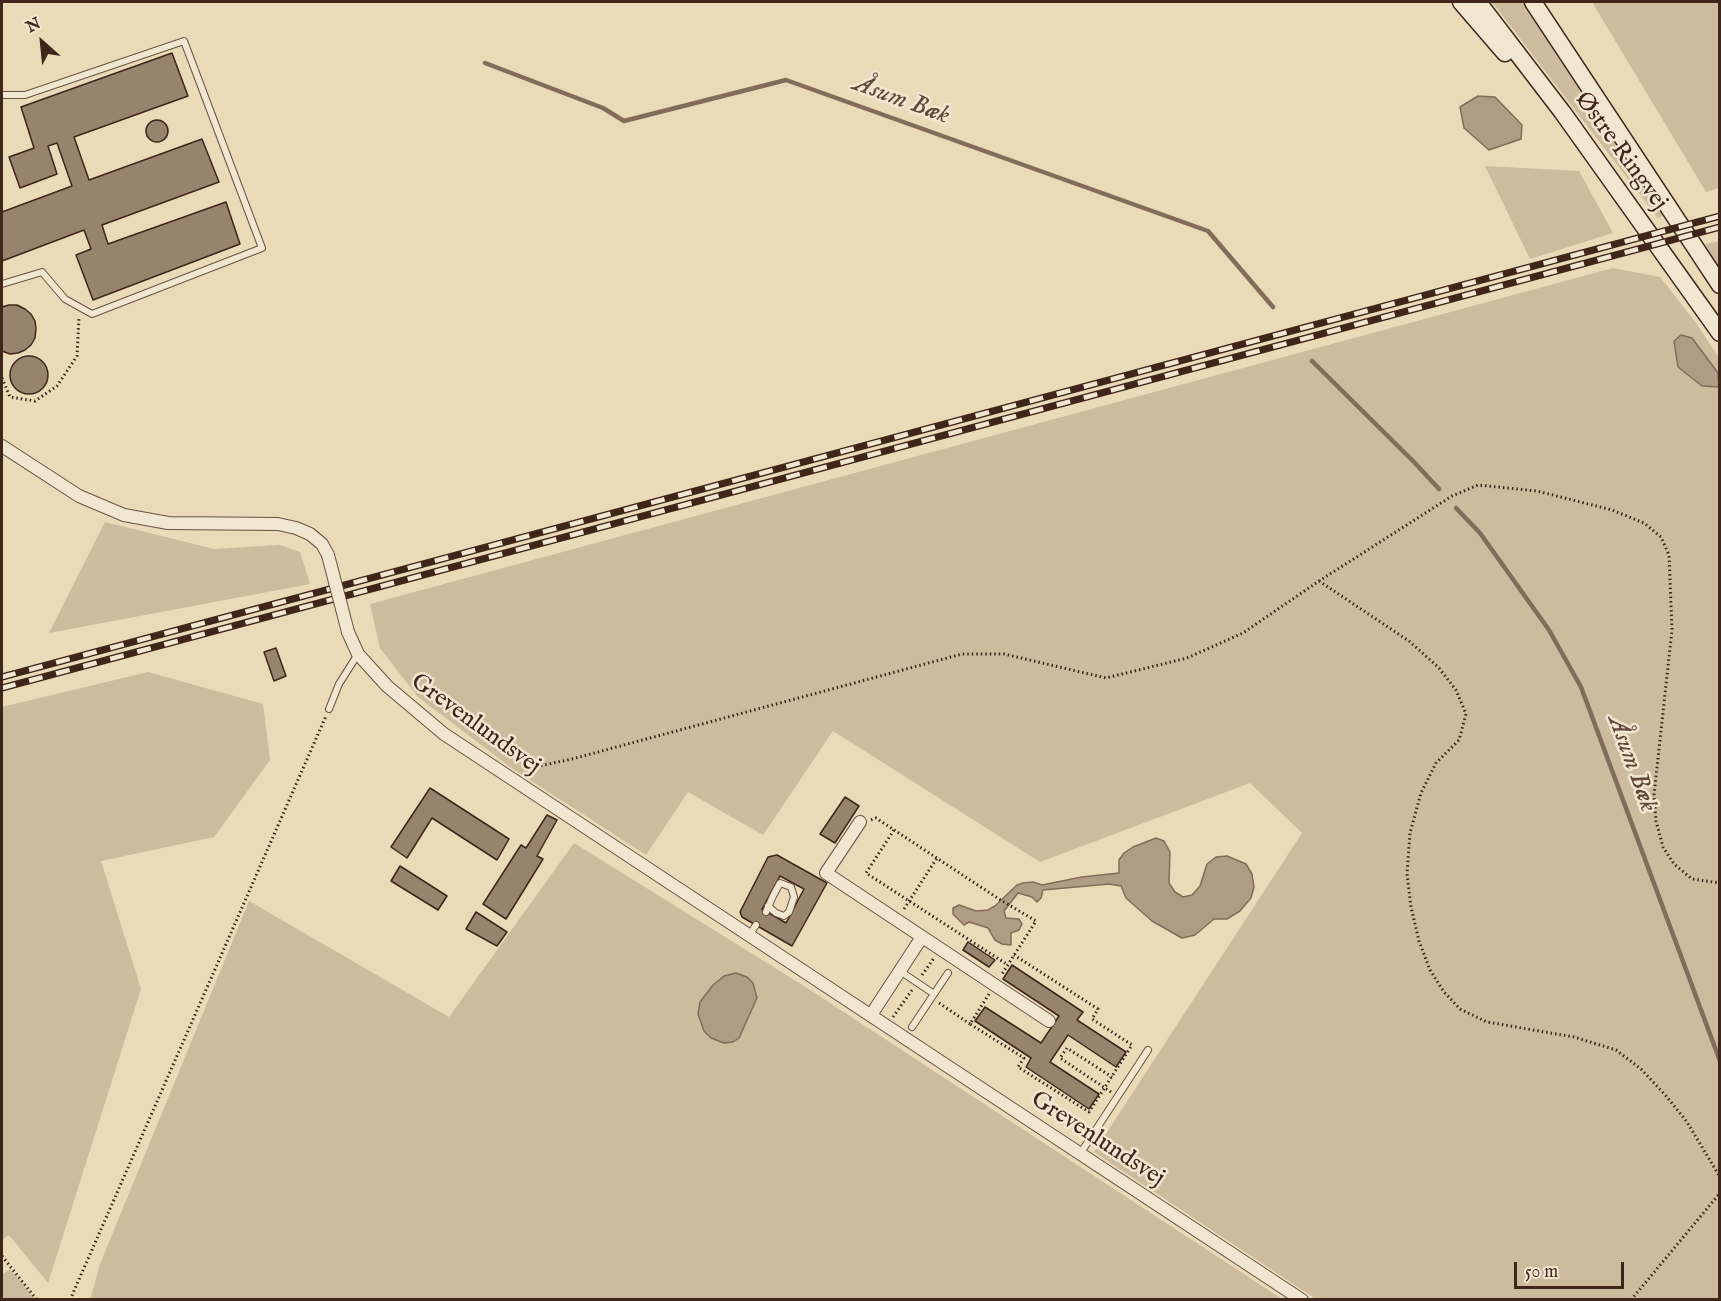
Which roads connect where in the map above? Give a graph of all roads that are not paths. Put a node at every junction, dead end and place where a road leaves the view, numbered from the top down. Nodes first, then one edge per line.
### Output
1 (1461, 2) edge
2 (1478, 2) edge
3 (1533, 2) edge
4 (2, 95) edge
5 (1563, 113) junction
6 (2, 284) edge
7 (1719, 285) edge
8 (1719, 333) edge
9 (2, 446) edge
10 (358, 654) junction
11 (329, 709) road end
12 (860, 822) road end
13 (767, 909) joint
14 (922, 937) junction
15 (900, 971) junction
16 (948, 973) dead end
17 (933, 996) junction
18 (871, 1015) junction
19 (1050, 1021) dead end
20 (912, 1027) dead end
21 (1148, 1050) dead end
22 (1080, 1154) junction
23 (1302, 1299) edge

1 - 5 main road
2 - 5 main road, Østre Ringvej
3 - 7 main road
4 - 6 lane
5 - 8 main road, Østre Ringvej
9 - 10 street, Grevenlundsvej, bridge
10 - 11 lane
10 - 18 street, Grevenlundsvej
12 - 14 street
13 - 13 lane
14 - 15 street
14 - 19 street
15 - 17 lane
15 - 18 street
16 - 17 lane
17 - 20 lane
18 - 22 street, Grevenlundsvej
21 - 22 lane
22 - 23 street, Grevenlundsvej

